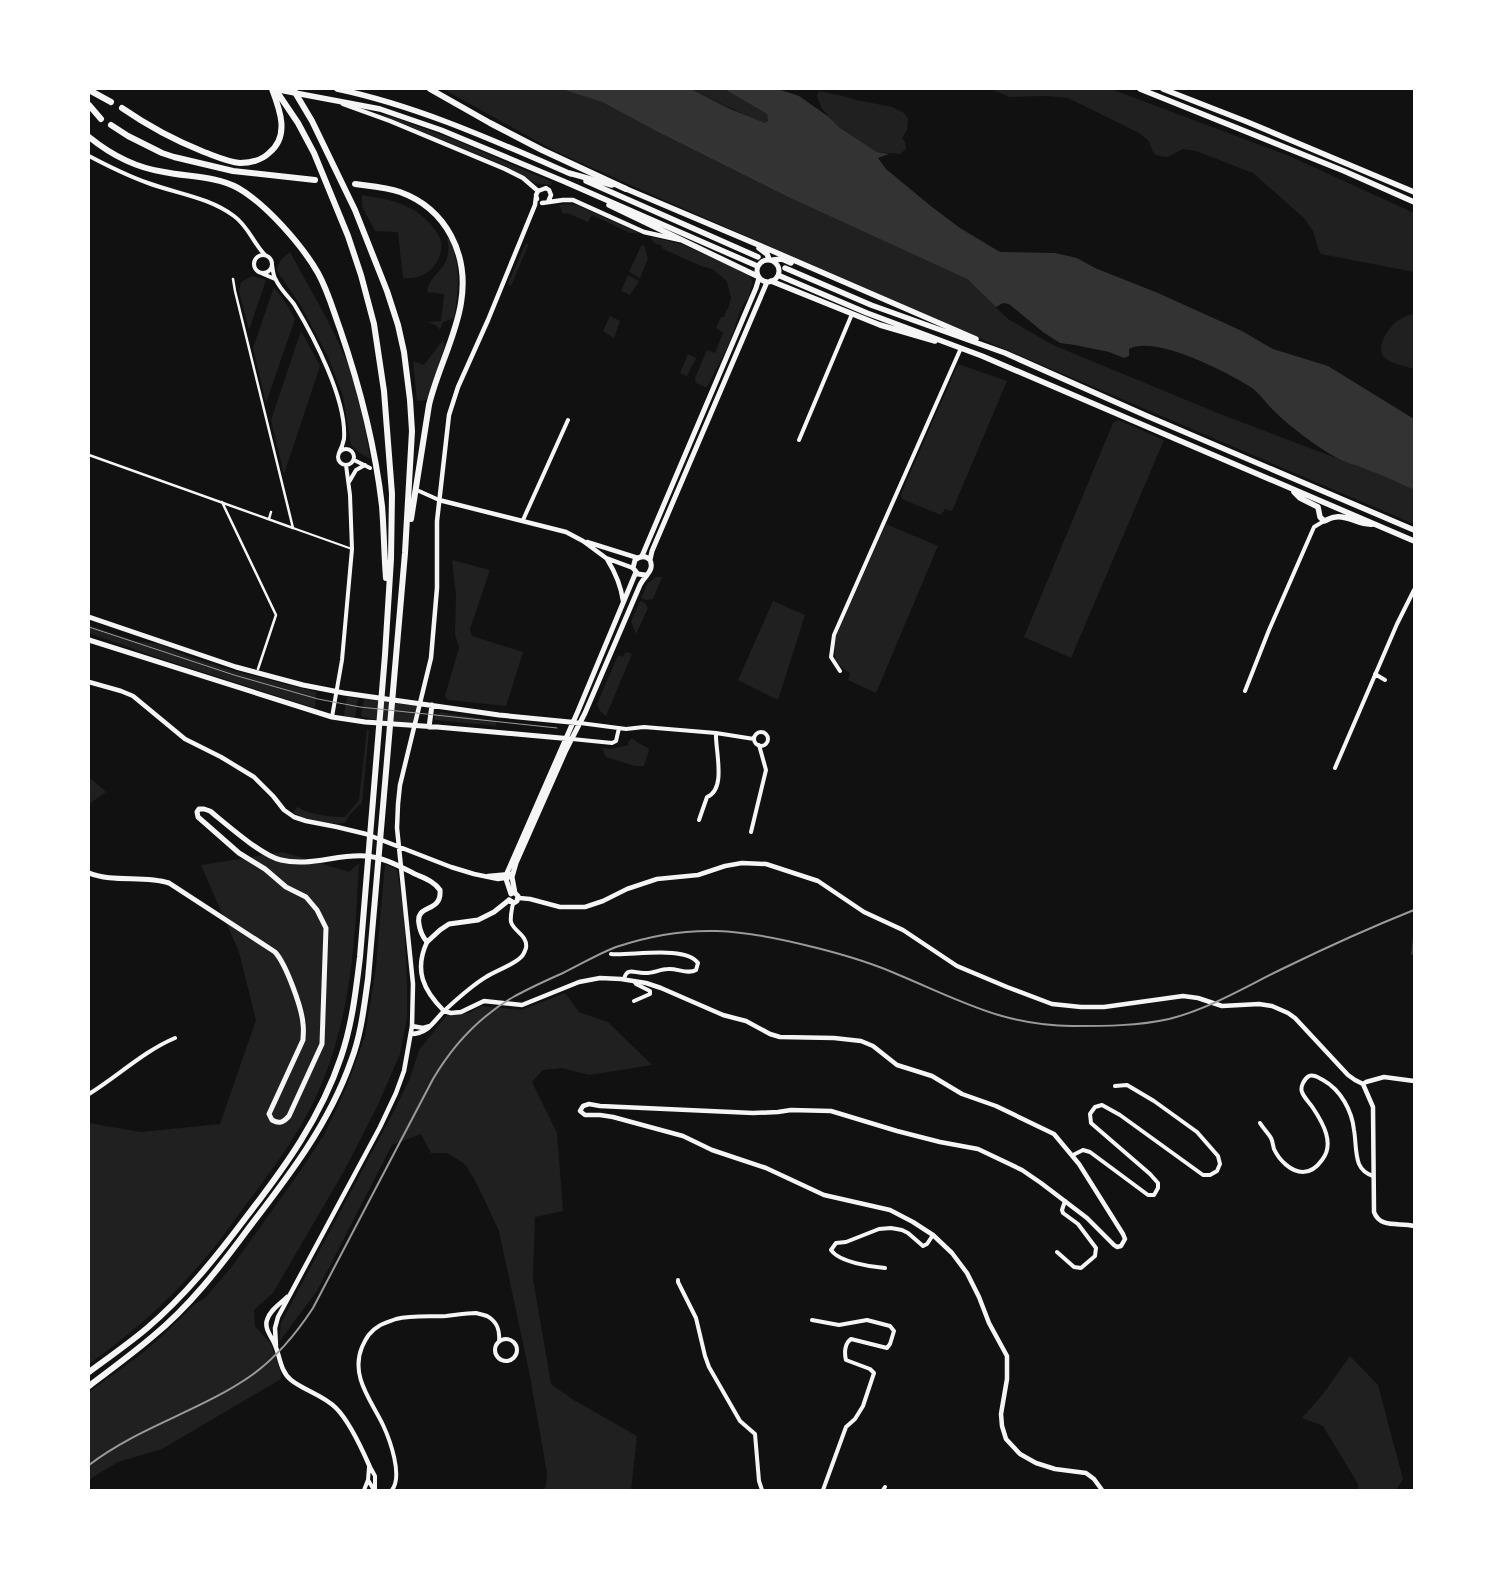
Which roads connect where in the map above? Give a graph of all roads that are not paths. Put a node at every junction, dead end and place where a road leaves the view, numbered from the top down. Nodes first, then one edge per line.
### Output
1 (274, 89) edge
2 (293, 89) edge
3 (337, 89) edge
4 (430, 89) edge
5 (1140, 89) edge
6 (1163, 89) edge
7 (89, 90) edge
8 (330, 99) junction
9 (111, 102) dead end
10 (89, 105) edge
11 (122, 108) dead end
12 (101, 119) dead end
13 (111, 125) dead end
14 (89, 137) edge
15 (89, 156) edge
16 (569, 173) junction
17 (315, 180) dead end
18 (563, 180) junction
19 (355, 184) dead end
20 (626, 189) junction
21 (538, 191) junction
22 (1414, 192) edge
23 (536, 197) junction
24 (548, 202) junction
25 (1414, 202) edge
26 (542, 203) junction
27 (528, 222) junction
28 (739, 238) junction
29 (680, 240) junction
30 (257, 246) junction
31 (266, 255) junction
32 (758, 257) dead end
33 (771, 259) junction
34 (254, 260) junction
35 (272, 265) junction
36 (754, 265) dead end
37 (785, 268) dead end
38 (259, 272) junction
39 (780, 276) dead end
40 (758, 277) junction
41 (234, 279) dead end
42 (275, 279) junction
43 (769, 282) junction
44 (865, 292) junction
45 (852, 314) junction
46 (961, 348) junction
47 (1004, 353) junction
48 (568, 420) dead end
49 (344, 440) junction
50 (799, 440) dead end
51 (350, 450) junction
52 (339, 453) junction
53 (89, 455) edge
54 (354, 460) junction
55 (346, 465) junction
56 (365, 465) junction
57 (370, 468) dead end
58 (349, 482) junction
59 (1291, 489) junction
60 (419, 491) dead end
61 (439, 500) junction
62 (222, 502) junction
63 (271, 512) dead end
64 (269, 519) junction
65 (523, 520) junction
66 (1324, 521) junction
67 (1375, 524) junction
68 (293, 528) junction
69 (1414, 530) edge
70 (1414, 540) edge
71 (583, 541) junction
72 (352, 549) junction
73 (405, 552) junction
74 (640, 557) junction
75 (606, 558) junction
76 (650, 560) junction
77 (635, 570) junction
78 (645, 575) junction
79 (1414, 590) edge
80 (388, 597) junction
81 (623, 601) junction
82 (89, 617) edge
83 (89, 640) edge
84 (258, 670) dead end
85 (840, 671) dead end
86 (1375, 674) junction
87 (1385, 680) dead end
88 (89, 682) edge
89 (1245, 691) dead end
90 (337, 692) junction
91 (432, 705) junction
92 (332, 717) junction
93 (572, 722) junction
94 (580, 723) junction
95 (429, 727) junction
96 (619, 728) junction
97 (716, 734) junction
98 (565, 739) junction
99 (572, 739) junction
100 (754, 739) junction
101 (759, 745) junction
102 (1335, 768) dead end
103 (699, 820) dead end
104 (751, 832) dead end
105 (89, 873) edge
106 (509, 876) junction
107 (513, 893) junction
108 (519, 898) junction
109 (511, 901) junction
110 (428, 942) junction
111 (611, 954) dead end
112 (624, 979) junction
113 (634, 981) junction
114 (634, 1001) dead end
115 (444, 1011) junction
116 (412, 1026) junction
117 (431, 1026) junction
118 (412, 1034) junction
119 (175, 1038) dead end
120 (1414, 1081) edge
121 (1116, 1086) dead end
122 (1365, 1087) junction
123 (89, 1094) edge
124 (1260, 1123) dead end
125 (1072, 1155) junction
126 (1373, 1176) junction
127 (1065, 1201) junction
128 (1414, 1226) edge
129 (933, 1235) junction
130 (1057, 1252) dead end
131 (885, 1268) dead end
132 (678, 1280) dead end
133 (291, 1293) junction
134 (812, 1320) dead end
135 (500, 1332) junction
136 (508, 1340) junction
137 (499, 1342) junction
138 (276, 1346) junction
139 (89, 1372) edge
140 (89, 1386) edge
141 (369, 1465) junction
142 (368, 1480) junction
143 (364, 1490) edge
144 (374, 1490) edge
145 (392, 1490) edge
146 (762, 1490) edge
147 (824, 1490) edge
148 (1102, 1490) edge

1 - 8 main road
1 - 11 highway
1 - 80 highway
2 - 73 highway
3 - 16 main road
4 - 20 highway
5 - 25 main road
6 - 22 main road
7 - 9 highway
8 - 18 main road
8 - 21 street
10 - 12 highway
13 - 17 highway
14 - 80 highway
15 - 30 street
16 - 20 main road
16 - 32 main road
18 - 29 main road
18 - 36 main road
19 - 73 highway
20 - 28 main road
21 - 23 street
21 - 24 street
23 - 26 street
23 - 27 street
24 - 26 street
24 - 29 street
26 - 27 street
27 - 61 street
28 - 33 main road
28 - 44 main road
29 - 40 main road
30 - 31 street
30 - 34 street
31 - 34 street
31 - 35 street
33 - 40 main road
33 - 43 main road
33 - 44 main road
34 - 38 street
35 - 38 street
35 - 42 street
37 - 47 main road
38 - 42 street
39 - 46 main road
40 - 43 main road
40 - 74 main road
41 - 68 street
42 - 49 street
43 - 45 main road
43 - 76 main road
44 - 47 main road
45 - 46 main road
45 - 50 street
46 - 59 main road
46 - 85 street
47 - 69 main road
48 - 65 street
49 - 51 street
49 - 52 street
51 - 52 street
51 - 54 street
52 - 55 street
53 - 62 street
54 - 55 street
54 - 56 street
55 - 58 street
56 - 57 street
56 - 58 street
58 - 72 street
59 - 66 main road
59 - 67 main road
60 - 61 street
61 - 65 street
61 - 116 street
62 - 64 street
62 - 84 street
63 - 64 street
64 - 68 street
65 - 71 street
66 - 67 main road
66 - 89 street
67 - 70 main road
68 - 72 lane
71 - 74 street
71 - 75 street
72 - 90 street
73 - 140 highway
74 - 76 main road
74 - 77 main road
75 - 77 street
75 - 81 street
76 - 78 main road
77 - 78 main road
77 - 81 main road
78 - 94 main road
79 - 86 street
80 - 139 highway
81 - 93 main road
82 - 90 main road
83 - 92 main road
86 - 87 street
86 - 102 street
88 - 106 street
90 - 91 main road
90 - 92 street
91 - 93 main road
91 - 95 main road
92 - 95 main road
93 - 94 main road
93 - 98 main road
94 - 96 street
94 - 99 main road
95 - 98 main road
96 - 97 street
96 - 99 street
97 - 100 street
97 - 103 street
98 - 99 main road
98 - 106 main road
99 - 106 main road
100 - 101 street
100 - 101 street
101 - 104 street
105 - 110 main road
106 - 107 main road
107 - 108 main road
107 - 109 main road
108 - 109 main road
108 - 122 street
109 - 110 main road
109 - 115 street
110 - 115 street
111 - 112 street
112 - 113 street
112 - 115 street
113 - 114 street
113 - 125 street
115 - 117 street
116 - 117 street
116 - 118 street
117 - 118 street
118 - 133 street
119 - 123 street
120 - 122 street
121 - 125 street
122 - 126 street
124 - 126 street
125 - 127 street
126 - 128 street
127 - 129 street
127 - 130 street
129 - 131 street
129 - 148 street
132 - 146 street
133 - 138 street
133 - 138 street
134 - 147 street
135 - 136 street
135 - 137 street
135 - 145 street
136 - 137 street
136 - 137 street
138 - 141 street
141 - 142 street
141 - 144 street
142 - 143 street
142 - 144 street

